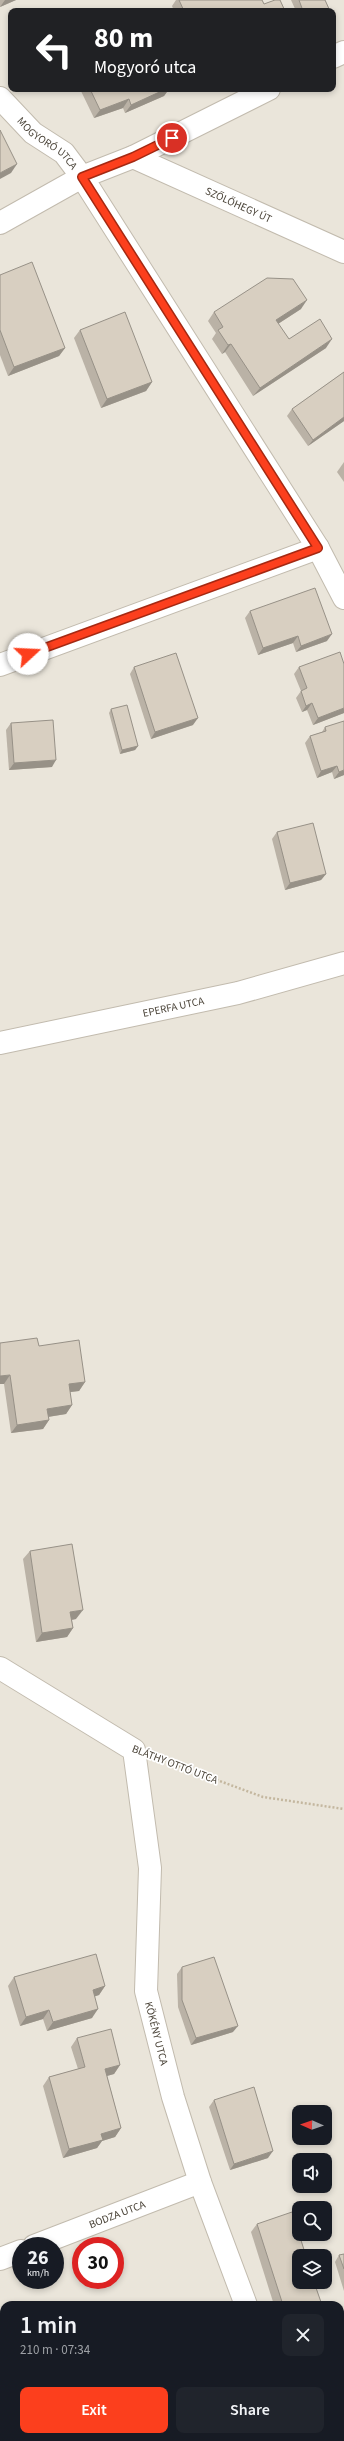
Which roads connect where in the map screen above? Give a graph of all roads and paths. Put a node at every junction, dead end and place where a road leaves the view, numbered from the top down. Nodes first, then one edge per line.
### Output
1 (263, 92) edge
2 (0, 98) edge
3 (133, 157) junction
4 (82, 177) junction
5 (0, 223) edge
6 (344, 252) edge
7 (318, 548) junction
8 (344, 598) edge
9 (0, 665) edge
10 (344, 963) edge
11 (0, 1043) edge
12 (0, 1668) edge
13 (134, 1750) junction
14 (344, 1809) edge
15 (200, 2182) junction
16 (57, 2237) edge
17 (12, 2254) edge
18 (0, 2259) edge
19 (245, 2301) edge

1 - 3 street
2 - 4 street, MOGYORÓ UTCA
3 - 4 street
3 - 6 street, SZŐLŐHEGY ÚT
4 - 5 street
4 - 7 street, MOGYORÓ UTCA
7 - 8 street, MOGYORÓ UTCA
7 - 9 street
10 - 11 street, EPERFA UTCA
12 - 13 street, BLÁTHY OTTÓ UTCA
13 - 14 path, BLÁTHY OTTÓ UTCA
13 - 15 street, KÖKÉNY UTCA
15 - 16 street, BODZA UTCA
15 - 19 street, KÖKÉNY UTCA
17 - 18 street

